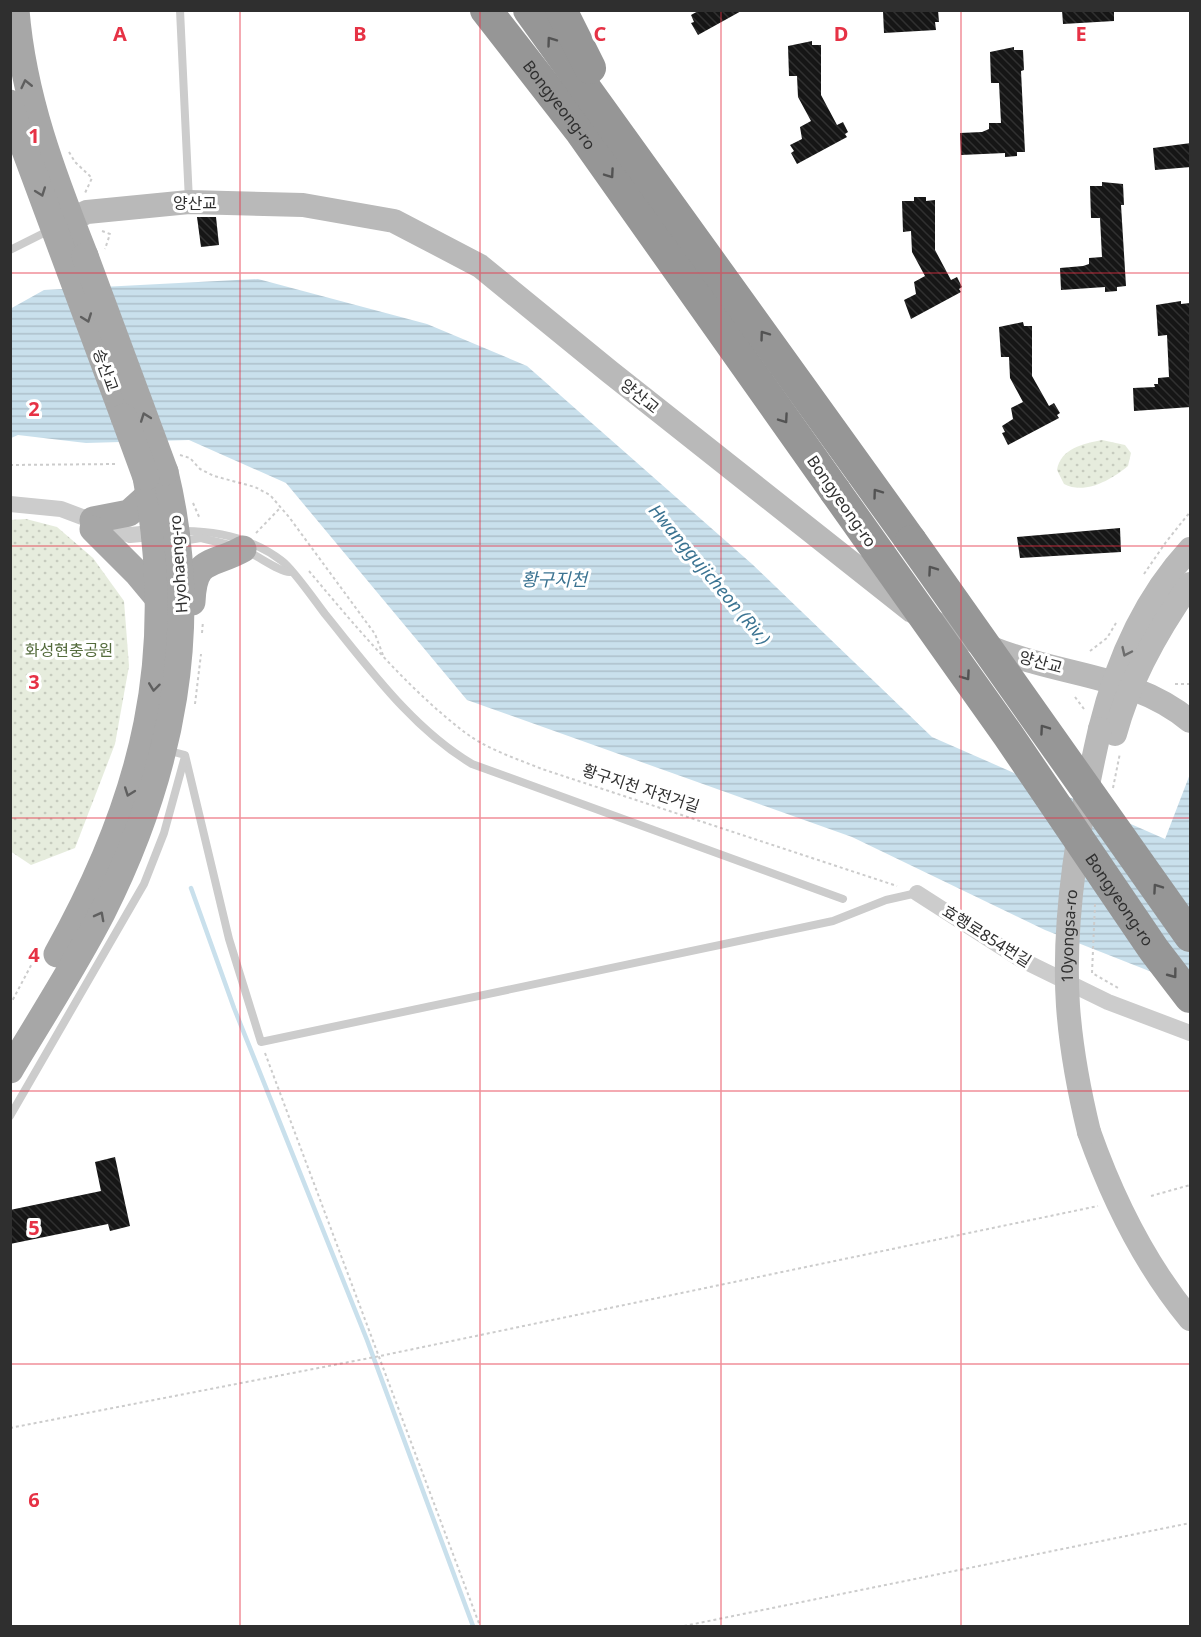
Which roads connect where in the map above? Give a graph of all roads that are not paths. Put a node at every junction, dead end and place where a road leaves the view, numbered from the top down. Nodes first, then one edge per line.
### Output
1 (16, 10) edge
2 (180, 10) edge
3 (464, 10) edge
4 (486, 10) edge
5 (529, 10) edge
6 (561, 10) edge
7 (528, 65) junction
8 (13, 110) edge
9 (44, 149) junction
10 (636, 157) junction
11 (189, 202) junction
12 (69, 215) junction
13 (10, 250) edge
14 (152, 473) junction
15 (10, 504) edge
16 (88, 521) junction
17 (166, 537) junction
18 (254, 544) junction
19 (1191, 549) edge
20 (290, 572) junction
21 (1191, 584) edge
22 (158, 605) junction
23 (1155, 619) junction
24 (182, 625) junction
25 (178, 667) junction
26 (1121, 686) junction
27 (1183, 716) edge
28 (174, 752) junction
29 (917, 894) joint
30 (843, 899) dead end
31 (1191, 936) edge
32 (54, 958) junction
33 (1191, 997) edge
34 (1191, 1033) edge
35 (10, 1039) edge
36 (10, 1070) edge
37 (10, 1116) edge
38 (1096, 1132) junction
39 (1191, 1297) edge
40 (1191, 1319) edge

9 -> 1 main road, Hyohaeng-ro
2 - 11 lane
3 - 7 highway
4 - 7 highway, Bongyeong-ro
10 -> 5 highway, Bongyeong-ro
6 - 10 highway
7 -> 33 highway, Bongyeong-ro, bridge
8 - 9 main road
8 -> 12 main road, Hyohaeng-ro
9 - 12 main road, Hyohaeng-ro
31 -> 10 highway, Bongyeong-ro, bridge
11 - 12 street, 양산교
11 - 26 street, 양산교
12 - 13 lane
12 - 14 main road, Hyohaeng-ro, bridge
14 - 16 main road
14 - 17 main road, Hyohaeng-ro
15 - 16 street
16 - 17 street
16 - 22 main road
17 - 18 lane
17 - 20 lane
17 - 22 main road, Hyohaeng-ro
17 - 24 main road, Hyohaeng-ro
18 - 20 lane
18 - 24 main road
19 - 23 street, 10yongsa-ro
20 - 30 lane
21 - 23 street, 10yongsa-ro
22 - 25 main road
22 -> 32 main road, Hyohaeng-ro
23 - 26 street, 10yongsa-ro
24 - 25 main road, Hyohaeng-ro
25 - 28 main road, Hyohaeng-ro
26 - 27 street, 양산교
26 - 38 street, 10yongsa-ro, bridge
28 - 29 lane
32 -> 28 main road, Hyohaeng-ro
28 - 37 lane
29 - 34 street, 효행로854번길
32 - 35 main road, Hyohaeng-ro
32 - 36 main road, Hyohaeng-ro
38 - 39 street, 10yongsa-ro
38 - 40 street, 10yongsa-ro

